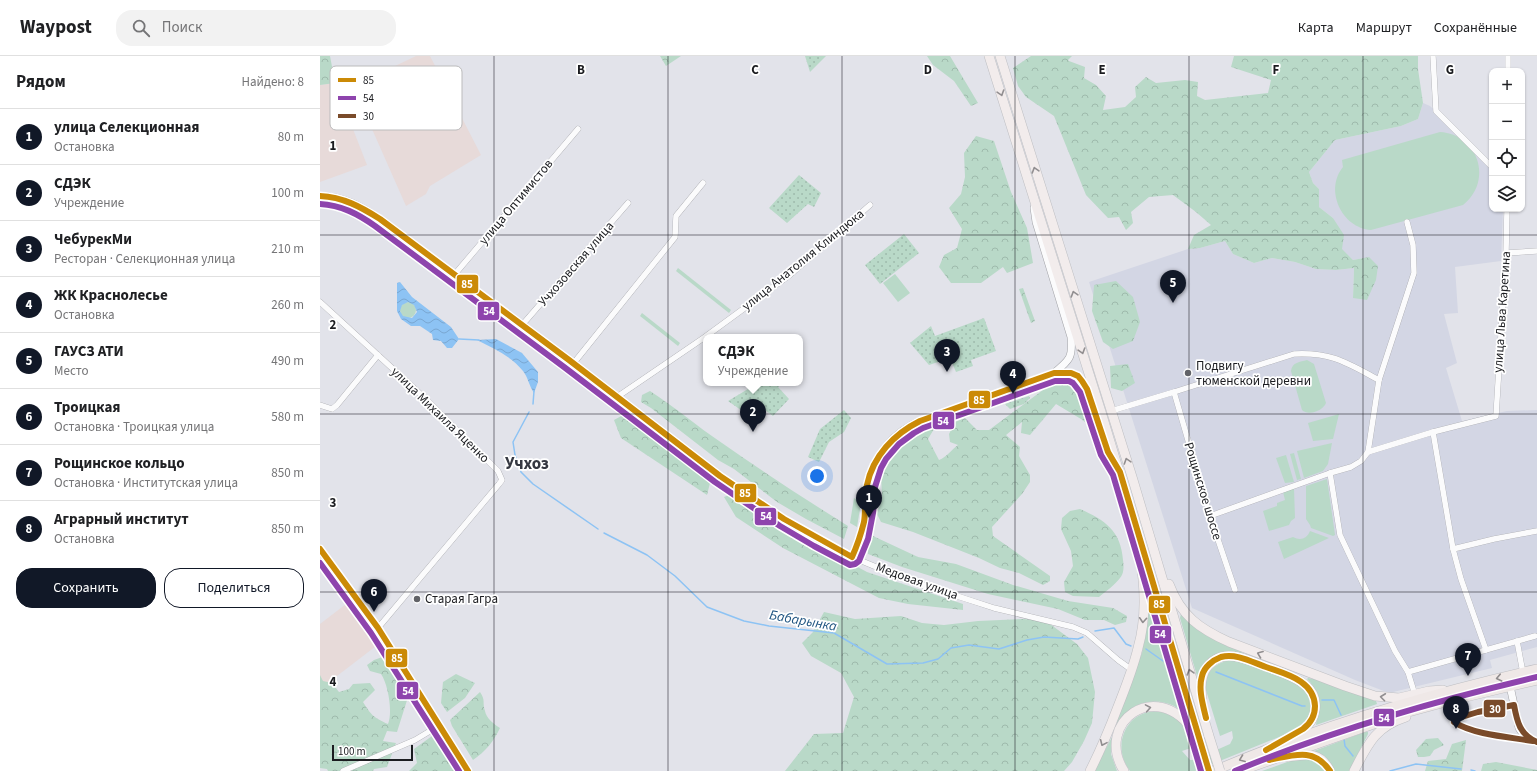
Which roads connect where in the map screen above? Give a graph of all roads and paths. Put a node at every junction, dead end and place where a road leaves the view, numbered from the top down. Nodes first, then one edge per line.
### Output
1 (989, 56) edge
2 (1000, 56) edge
3 (1433, 56) edge
4 (1508, 56) edge
5 (1508, 68) edge
6 (578, 129) dead end
7 (1489, 164) edge
8 (703, 183) dead end
9 (1033, 194) junction
10 (320, 196) edge
11 (628, 203) dead end
12 (870, 205) dead end
13 (1507, 212) edge
14 (1406, 222) dead end
15 (1537, 251) edge
16 (1506, 253) junction
17 (455, 274) junction
18 (320, 302) edge
19 (523, 324) junction
20 (709, 334) edge
21 (703, 338) edge
22 (378, 355) junction
23 (573, 364) junction
24 (1054, 373) junction
25 (1379, 380) junction
26 (1174, 392) junction
27 (616, 398) junction
28 (320, 405) edge
29 (1111, 411) junction
30 (1433, 432) junction
31 (1368, 452) junction
32 (1120, 472) junction
33 (1330, 473) junction
34 (1133, 480) junction
35 (1210, 516) junction
36 (1537, 531) edge
37 (320, 549) edge
38 (1453, 550) junction
39 (852, 557) junction
40 (1235, 590) dead end
41 (378, 628) junction
42 (1535, 636) dead end
43 (1517, 641) junction
44 (1486, 650) junction
45 (1537, 669) edge
46 (1132, 670) junction
47 (1408, 672) junction
48 (1523, 673) junction
49 (1537, 680) edge
50 (1510, 686) junction
51 (1449, 690) junction
52 (1415, 695) junction
53 (1453, 700) junction
54 (440, 725) junction
55 (1209, 736) junction
56 (1199, 740) junction
57 (1537, 742) edge
58 (1266, 750) junction
59 (1269, 760) junction
60 (343, 771) edge
61 (468, 771) edge
62 (1090, 771) edge
63 (1124, 771) edge
64 (1209, 771) edge
65 (1214, 771) edge
66 (1220, 771) edge
67 (1240, 771) edge
68 (1330, 771) edge
69 (1354, 771) edge

1 -> 9 main road
29 -> 2 main road
3 - 7 street
4 - 5 street
6 - 17 street, улица Оптимистов
8 - 23 street
9 - 24 street
9 -> 32 main road
10 - 17 street, Медовая улица
11 - 19 street, Учхозовская улица
12 - 20 street, улица Анатолия Клиндюка
13 - 16 street, улица Льва Каретина
14 - 25 street
15 - 16 street
16 - 30 street, улица Льва Каретина
17 - 19 street, Медовая улица
18 - 22 street, улица Михаила Яценко
19 - 23 street, Медовая улица
21 - 27 street, улица Анатолия Клиндюка
22 - 28 street
22 - 41 street, улица Михаила Яценко
23 - 27 street, Медовая улица
24 - 32 street
24 - 39 street
25 - 26 street
25 - 31 street
26 - 29 street
26 - 35 street, Рощинское шоссе
27 - 39 street, Медовая улица
34 -> 29 main road
30 - 31 street
30 - 38 street
31 - 33 street
32 -> 46 main road
32 - 56 main road
33 - 35 street
33 - 47 street
52 -> 34 main road
55 -> 34 main road
35 - 40 street, Рощинское шоссе
36 - 38 street
37 - 41 street
38 - 44 street
39 - 46 street, Медовая улица
41 - 54 street
42 - 43 street
43 - 44 street
43 - 48 street
44 - 47 street
45 - 48 highway
46 -> 62 main road
47 - 52 street
48 -> 51 highway
49 - 50 highway
50 - 53 highway
50 - 57 street
51 - 52 main road
51 - 58 highway
53 - 59 highway
53 - 69 main road
54 - 60 street
54 - 61 street
55 - 58 main road
55 - 66 main road, bridge
63 -> 56 main road
56 - 64 main road
58 -> 65 highway
59 - 67 highway
59 - 68 main road

